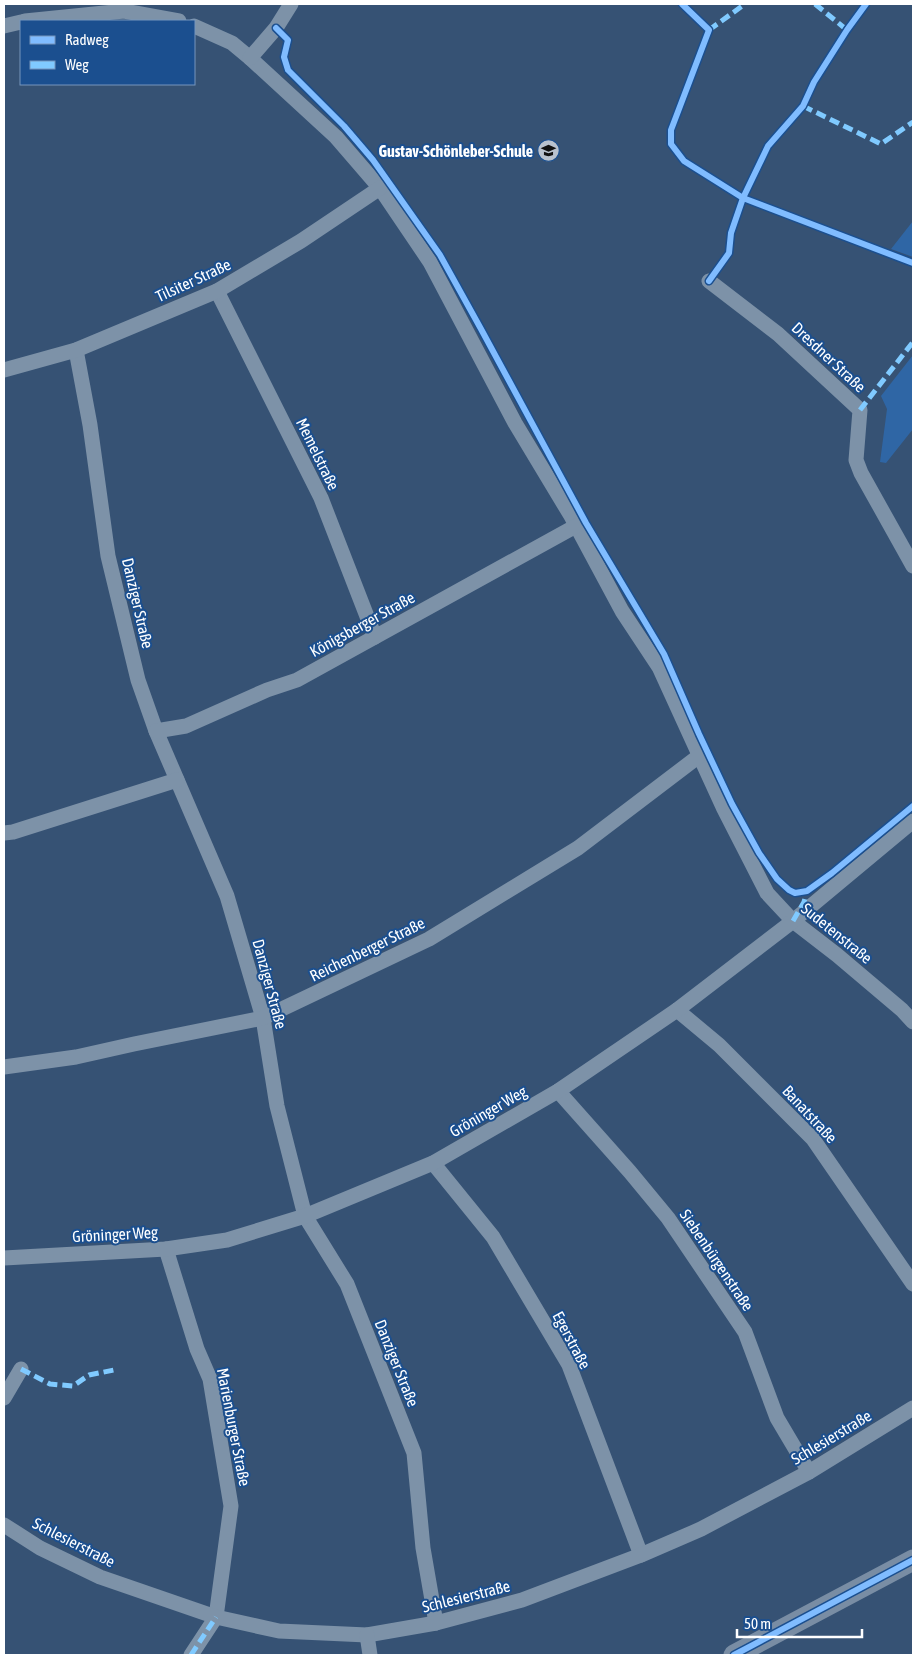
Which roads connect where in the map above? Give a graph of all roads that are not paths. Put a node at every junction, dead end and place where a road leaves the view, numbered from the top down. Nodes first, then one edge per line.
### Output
1 (291, 4) edge
2 (41, 20) edge
3 (174, 20) edge
4 (20, 23) edge
5 (4, 26) edge
6 (195, 26) edge
7 (250, 58) junction
8 (380, 188) junction
9 (709, 281) dead end
10 (217, 291) junction
11 (76, 350) junction
12 (4, 370) edge
13 (576, 526) junction
14 (913, 566) edge
15 (375, 638) junction
16 (156, 731) junction
17 (699, 756) junction
18 (177, 780) junction
19 (913, 822) edge
20 (4, 833) edge
21 (793, 921) junction
22 (678, 1010) junction
23 (263, 1018) junction
24 (913, 1022) edge
25 (4, 1067) edge
26 (558, 1091) junction
27 (433, 1163) junction
28 (305, 1216) junction
29 (166, 1249) junction
30 (4, 1258) edge
31 (913, 1284) edge
32 (22, 1369) dead end
33 (4, 1398) edge
34 (913, 1408) edge
35 (809, 1472) junction
36 (4, 1525) edge
37 (641, 1555) junction
38 (913, 1560) edge
39 (216, 1616) junction
40 (436, 1623) junction
41 (367, 1634) junction
42 (191, 1655) edge
43 (370, 1655) edge
44 (734, 1655) edge

1 - 7 street
2 - 3 street
4 - 5 street
6 - 7 street, Sudetenstraße
7 - 8 street, Sudetenstraße
8 - 10 street, Tilsiter Straße
8 - 13 street, Sudetenstraße
9 - 14 street, Dresdner Straße
10 - 11 street, Tilsiter Straße
10 - 15 street, Memelstraße
11 - 12 street, Tilsiter Straße
11 - 16 street, Danziger Straße
13 - 15 street, Königsberger Straße
13 - 17 street, Sudetenstraße
15 - 16 street, Königsberger Straße
16 - 18 street, Danziger Straße
17 - 21 street, Sudetenstraße
17 - 23 street, Reichenberger Straße
18 - 20 street
18 - 23 street, Danziger Straße
19 - 21 street, Gröninger Weg
21 - 22 street, Gröninger Weg
21 - 24 street, Sudetenstraße
22 - 26 street, Gröninger Weg
22 - 31 street, Banatstraße
23 - 25 street, Reichenberger Straße
23 - 28 street, Danziger Straße
26 - 27 street, Gröninger Weg
26 - 35 street, Siebenbürgenstraße
27 - 28 street, Gröninger Weg
27 - 37 street, Egerstraße
28 - 29 street, Gröninger Weg
28 - 40 street, Danziger Straße
29 - 30 street, Gröninger Weg
29 - 39 street, Marienburger Straße
32 - 33 street
34 - 35 street, Schlesierstraße
35 - 37 street, Schlesierstraße
36 - 39 street, Schlesierstraße
37 - 40 street, Schlesierstraße
38 - 44 main road
39 - 41 street, Schlesierstraße
39 - 42 street
40 - 41 street, Schlesierstraße
41 - 43 street

